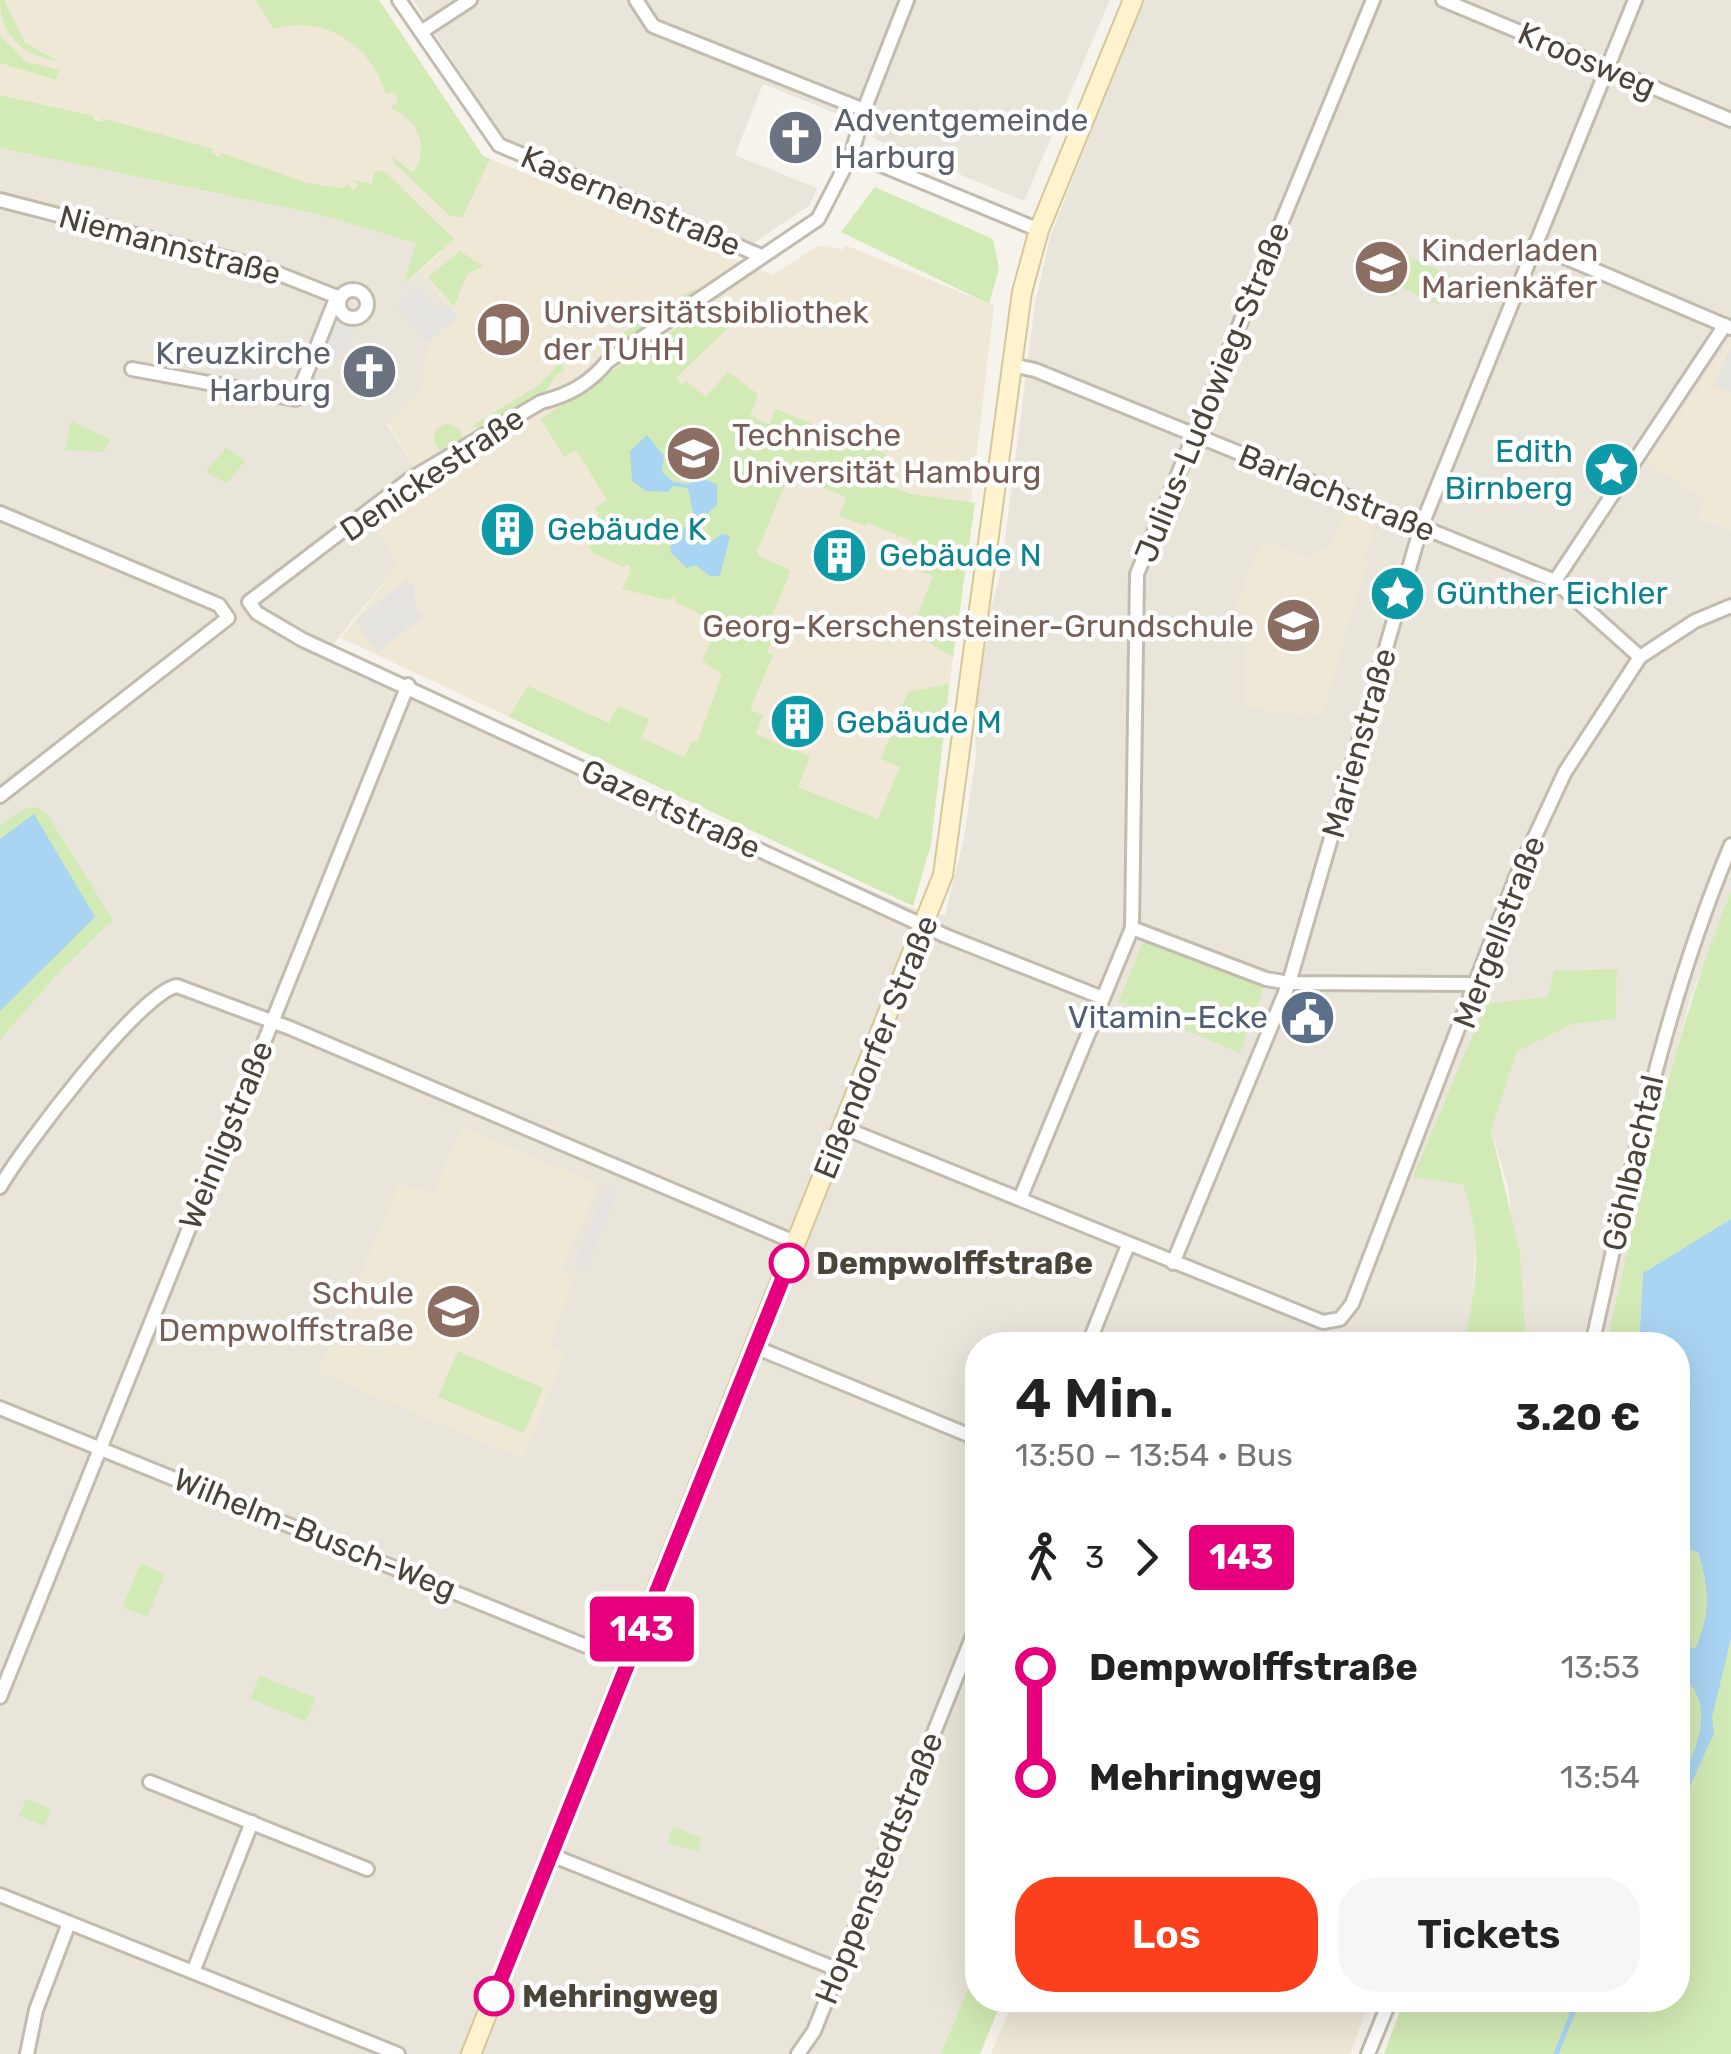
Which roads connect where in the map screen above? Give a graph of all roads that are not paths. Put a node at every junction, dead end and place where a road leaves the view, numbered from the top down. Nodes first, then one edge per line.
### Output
1 (399, 0) edge
2 (470, 0) edge
3 (636, 0) edge
4 (907, 0) edge
5 (1133, 0) edge
6 (1373, 0) edge
7 (1443, 0) edge
8 (1635, 0) edge
9 (421, 32) junction
10 (1607, 69) junction
11 (864, 110) junction
12 (1731, 120) edge
13 (852, 153) junction
14 (0, 200) edge
15 (1039, 230) junction
16 (1536, 245) junction
17 (760, 255) junction
18 (1728, 326) edge
19 (1012, 365) junction
20 (132, 369) dead end
21 (1193, 433) junction
22 (0, 513) edge
23 (1421, 528) junction
24 (1555, 581) junction
25 (249, 602) joint
26 (1731, 606) edge
27 (1640, 657) junction
28 (408, 685) junction
29 (0, 796) edge
30 (1731, 845) edge
31 (926, 923) junction
32 (1132, 928) junction
33 (1290, 982) junction
34 (1478, 984) junction
35 (1103, 998) junction
36 (272, 1022) junction
37 (844, 1128) junction
38 (0, 1187) edge
39 (1020, 1199) junction
40 (797, 1243) junction
41 (1128, 1244) junction
42 (1173, 1263) junction
43 (1093, 1332) edge
44 (1595, 1332) edge
45 (755, 1347) junction
46 (0, 1408) edge
47 (965, 1433) edge
48 (101, 1448) junction
49 (965, 1655) edge
50 (628, 1663) junction
51 (0, 1697) edge
52 (150, 1782) dead end
53 (252, 1822) junction
54 (551, 1855) junction
55 (367, 1868) dead end
56 (0, 1895) edge
57 (69, 1923) junction
58 (839, 1970) junction
59 (192, 1972) junction
60 (1385, 2012) edge
61 (27, 2054) edge
62 (398, 2054) edge
63 (471, 2054) edge
64 (798, 2054) edge
65 (1368, 2054) edge

1 - 9 street, Kasernenstraße
2 - 9 street
3 - 11 street
4 - 11 street, Denickestraße
5 - 15 main road, Eißendorfer Straße
6 - 21 street, Julius-Ludowieg-Straße
7 - 10 street, Kroosweg
8 - 10 street, Marienstraße
9 - 17 street, Kasernenstraße
10 - 12 street, Kroosweg
10 - 16 street, Marienstraße
11 - 13 street, Denickestraße
13 - 15 street
13 - 17 street, Denickestraße
14 - 20 street, Niemannstraße
15 - 19 main road, Eißendorfer Straße
16 - 18 street
16 - 23 street, Marienstraße
17 - 25 street, Denickestraße
18 - 24 street
19 - 21 street, Barlachstraße
19 - 31 main road, Eißendorfer Straße
21 - 23 street, Barlachstraße
21 - 32 street, Julius-Ludowieg-Straße
22 - 29 street
23 - 24 street, Barlachstraße
23 - 33 street, Marienstraße
24 - 27 street, Barlachstraße
25 - 28 street, Gazertstraße
26 - 27 street, Mergellstraße
27 - 34 street, Mergellstraße
28 - 31 street, Gazertstraße
28 - 36 street, Weinligstraße
30 - 44 street, Göhlbachtal
31 - 35 street, Gazertstraße
31 - 37 main road, Eißendorfer Straße
32 - 33 street
32 - 35 street, Julius-Ludowieg-Straße
33 - 34 street
33 - 42 street, Marienstraße
34 - 42 street, Mergellstraße
35 - 39 street, Julius-Ludowieg-Straße
36 - 38 street
36 - 40 street
36 - 48 street, Weinligstraße
37 - 39 street
37 - 40 main road, Eißendorfer Straße
39 - 41 street
40 - 45 main road, Eißendorfer Straße
41 - 42 street
41 - 43 street
45 - 47 street
45 - 50 main road, Eißendorfer Straße
46 - 48 street, Wilhelm-Busch-Weg
48 - 50 street, Wilhelm-Busch-Weg
48 - 51 street, Weinligstraße
49 - 58 street, Hoppenstedtstraße
50 - 54 main road, Eißendorfer Straße
52 - 53 street
53 - 55 street
53 - 59 street
54 - 58 street
54 - 63 main road, Eißendorfer Straße
56 - 57 street
57 - 59 street
57 - 61 street
58 - 64 street, Hoppenstedtstraße
59 - 62 street
60 - 65 street

